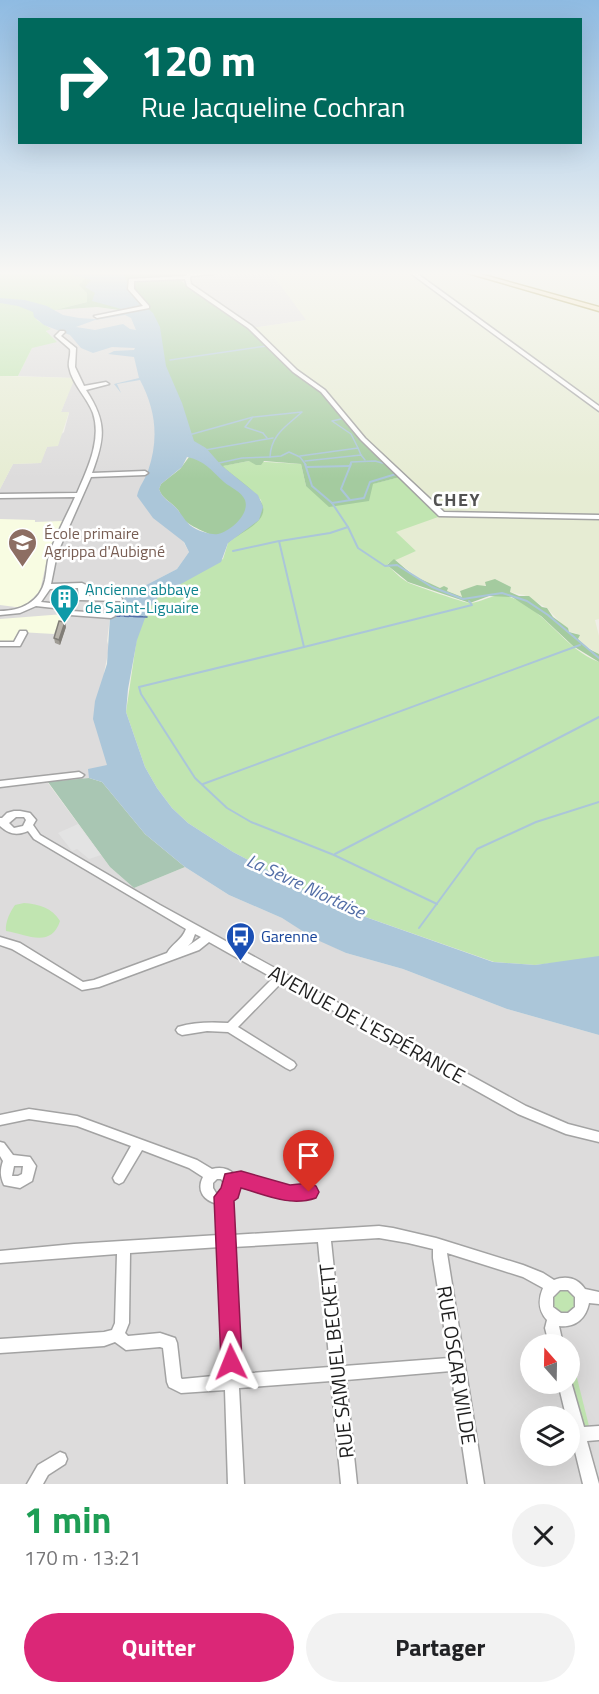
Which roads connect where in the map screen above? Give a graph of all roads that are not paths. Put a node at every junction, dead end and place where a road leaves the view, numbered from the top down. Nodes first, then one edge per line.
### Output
1 (65, 341) edge
2 (265, 341) edge
3 (507, 341) edge
4 (106, 384) dead end
5 (85, 388) junction
6 (599, 409) edge
7 (145, 473) dead end
8 (87, 475) junction
9 (78, 495) junction
10 (0, 496) edge
11 (599, 517) edge
12 (48, 587) junction
13 (118, 598) dead end
14 (34, 603) junction
15 (0, 614) edge
16 (111, 616) dead end
17 (23, 633) dead end
18 (0, 644) edge
19 (78, 775) dead end
20 (0, 784) edge
21 (5, 826) edge
22 (29, 826) junction
23 (78, 862) junction
24 (192, 928) junction
25 (209, 937) junction
26 (0, 940) edge
27 (165, 957) junction
28 (281, 976) junction
29 (230, 1028) junction
30 (182, 1030) dead end
31 (290, 1065) dead end
32 (0, 1120) edge
33 (599, 1137) edge
34 (139, 1144) junction
35 (0, 1147) edge
36 (9, 1160) dead end
37 (212, 1176) junction
38 (119, 1178) dead end
39 (231, 1180) junction
40 (309, 1192) dead end
41 (224, 1197) junction
42 (324, 1237) junction
43 (226, 1240) junction
44 (440, 1245) junction
45 (123, 1248) junction
46 (0, 1257) edge
47 (552, 1286) junction
48 (581, 1295) junction
49 (599, 1298) edge
50 (555, 1316) junction
51 (554, 1334) edge
52 (117, 1335) junction
53 (0, 1346) edge
54 (457, 1364) junction
55 (338, 1374) junction
56 (232, 1381) junction
57 (599, 1433) edge
58 (580, 1435) edge
59 (580, 1443) edge
60 (60, 1459) dead end
61 (35, 1484) edge
62 (236, 1484) edge
63 (349, 1484) edge
64 (476, 1484) edge
65 (591, 1484) edge

1 - 5 street
2 - 11 street
3 - 6 street
4 - 5 street
5 - 8 street
7 - 8 street
8 - 9 street
9 - 10 street
9 - 12 street
12 - 13 street
12 - 14 street
14 - 15 street
14 - 16 street
17 - 18 street
19 - 20 street
21 - 22 street
21 - 22 street, AVENUE DE L'ESPÉRANCE
21 - 23 street, AVENUE DE L'ESPÉRANCE
22 - 23 street, AVENUE DE L'ESPÉRANCE
23 - 24 street, AVENUE DE L'ESPÉRANCE
24 - 25 street, AVENUE DE L'ESPÉRANCE
24 - 27 street
25 - 27 street
25 - 28 street, AVENUE DE L'ESPÉRANCE
26 - 27 street
28 - 29 street
28 - 33 street, AVENUE DE L'ESPÉRANCE
29 - 30 street
29 - 31 street
32 - 34 street
34 - 37 street
34 - 38 street
35 - 36 street
37 - 39 street
37 - 41 street
39 - 40 street
39 - 41 street
41 - 43 street
42 - 43 street
42 - 44 street
42 - 55 street, RUE SAMUEL BECKETT
43 - 45 street
43 - 56 street
44 - 47 street
44 - 54 street, RUE OSCAR WILDE
45 - 46 street
45 - 52 street
47 - 48 street
47 - 50 street
48 - 49 street
48 - 50 street
50 - 51 street
52 - 53 street
52 - 56 street
54 - 55 street
54 - 64 street, RUE OSCAR WILDE
55 - 56 street
55 - 63 street, RUE SAMUEL BECKETT
56 - 62 street
57 - 58 street
59 - 65 street
60 - 61 street

